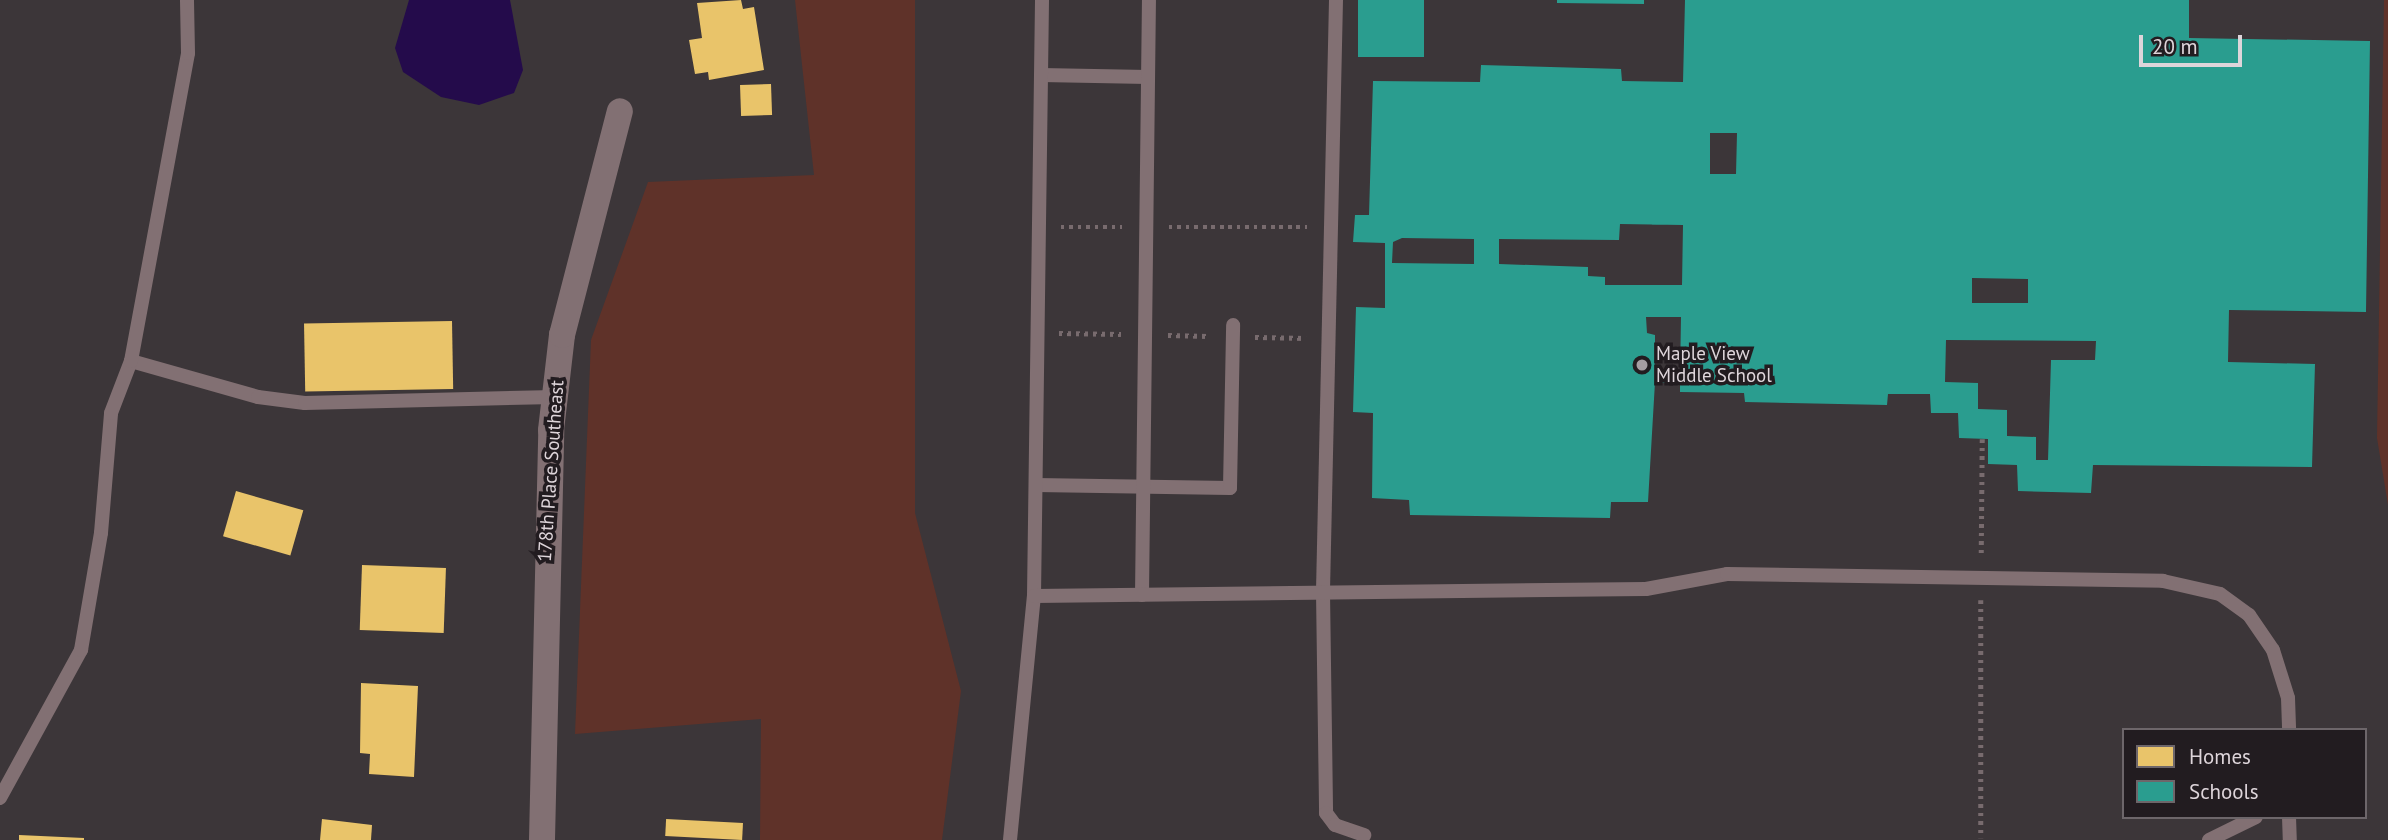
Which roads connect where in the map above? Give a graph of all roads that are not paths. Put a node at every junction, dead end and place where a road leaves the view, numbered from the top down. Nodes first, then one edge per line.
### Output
1 (187, 0) edge
2 (1042, 0) edge
3 (1149, 0) edge
4 (1336, 0) edge
5 (1041, 75) junction
6 (1148, 77) junction
7 (621, 111) dead end
8 (1233, 331) road end
9 (131, 361) junction
10 (555, 397) junction
11 (1035, 485) junction
12 (1144, 487) junction
13 (1323, 592) junction
14 (1142, 595) junction
15 (1034, 596) junction
16 (2289, 728) edge
17 (0, 797) edge
18 (2252, 819) edge
19 (2289, 819) edge
20 (1364, 835) dead end
21 (542, 840) edge
22 (1010, 840) edge
23 (2209, 840) edge
24 (2290, 840) edge

1 - 9 lane
2 - 5 lane
3 - 6 lane
4 - 13 lane
5 - 6 lane
5 - 11 lane
6 - 12 lane
7 - 10 street, 178th Place Southeast
8 - 12 lane
9 - 10 lane
9 - 17 lane
10 - 21 street, 178th Place Southeast
11 - 12 lane
11 - 15 lane
12 - 14 lane
13 - 14 lane
13 - 16 lane
13 - 20 lane
14 - 15 lane
15 - 22 lane
18 - 23 lane
19 - 24 lane

